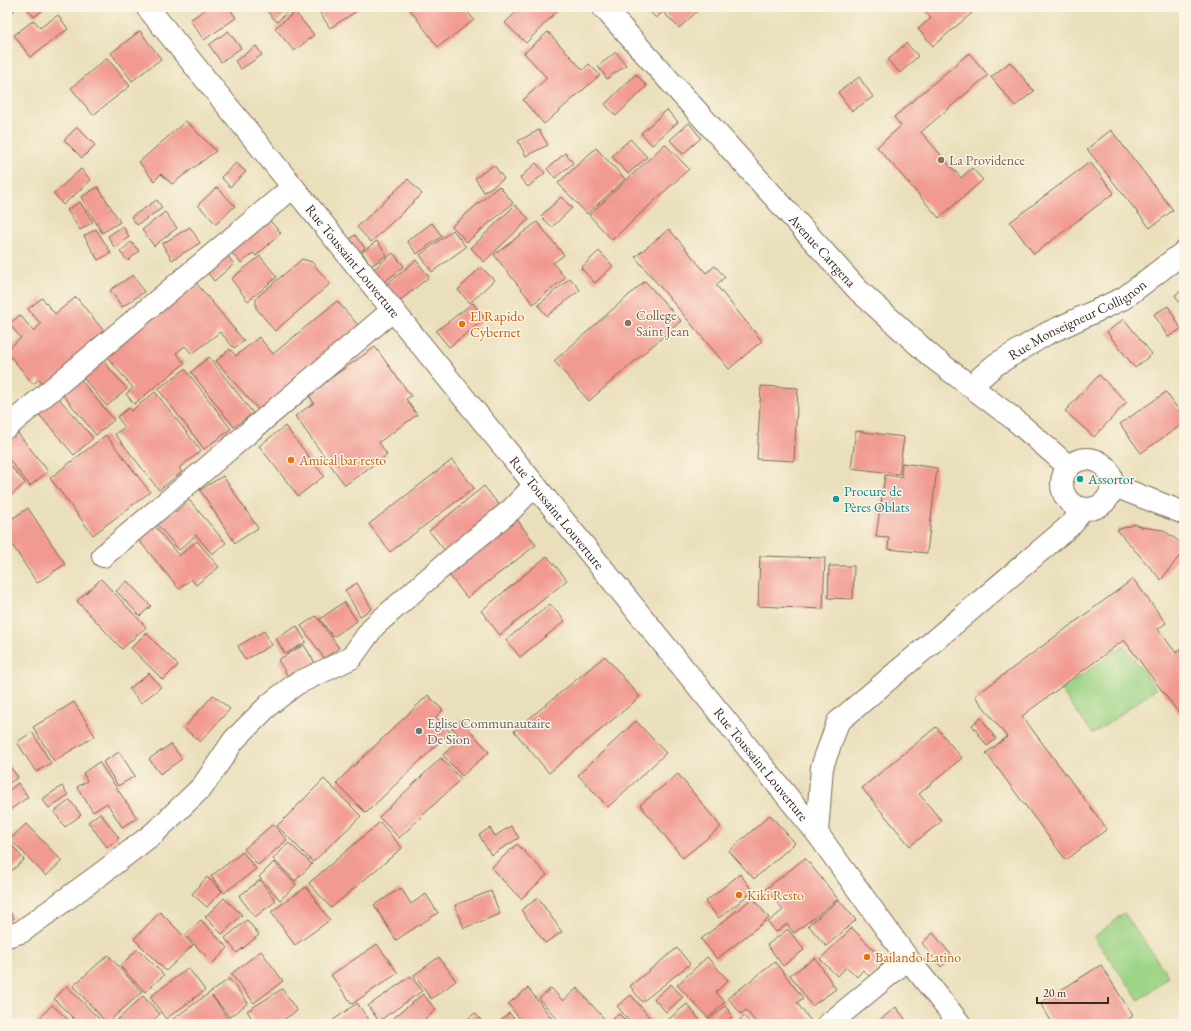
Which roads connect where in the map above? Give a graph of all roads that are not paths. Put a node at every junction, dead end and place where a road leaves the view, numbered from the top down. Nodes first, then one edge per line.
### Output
1 (147, 7) edge
2 (603, 7) edge
3 (293, 187) junction
4 (1184, 252) edge
5 (393, 310) junction
6 (971, 386) junction
7 (7, 427) edge
8 (1069, 467) junction
9 (535, 485) junction
10 (1112, 485) junction
11 (1082, 508) junction
12 (1184, 513) edge
13 (103, 556) dead end
14 (817, 833) junction
15 (7, 936) edge
16 (908, 959) junction
17 (829, 1024) edge
18 (960, 1024) edge

1 - 3 street, Rue Toussaint Louverture
2 - 6 street, Avenue Cartgena
3 - 5 street, Rue Toussaint Louverture
3 - 7 street
4 - 6 street, Rue Monseigneur Collignon
5 - 9 street, Rue Toussaint Louverture
5 - 13 street
6 - 8 street, Avenue Cartgena
8 - 10 street
8 - 11 street
9 - 14 street, Rue Toussaint Louverture
9 - 15 street
10 - 11 street
10 - 12 street
11 - 14 street
14 - 16 street, Rue Toussaint Louverture
16 - 17 street
16 - 18 street, Rue Toussaint Louverture

